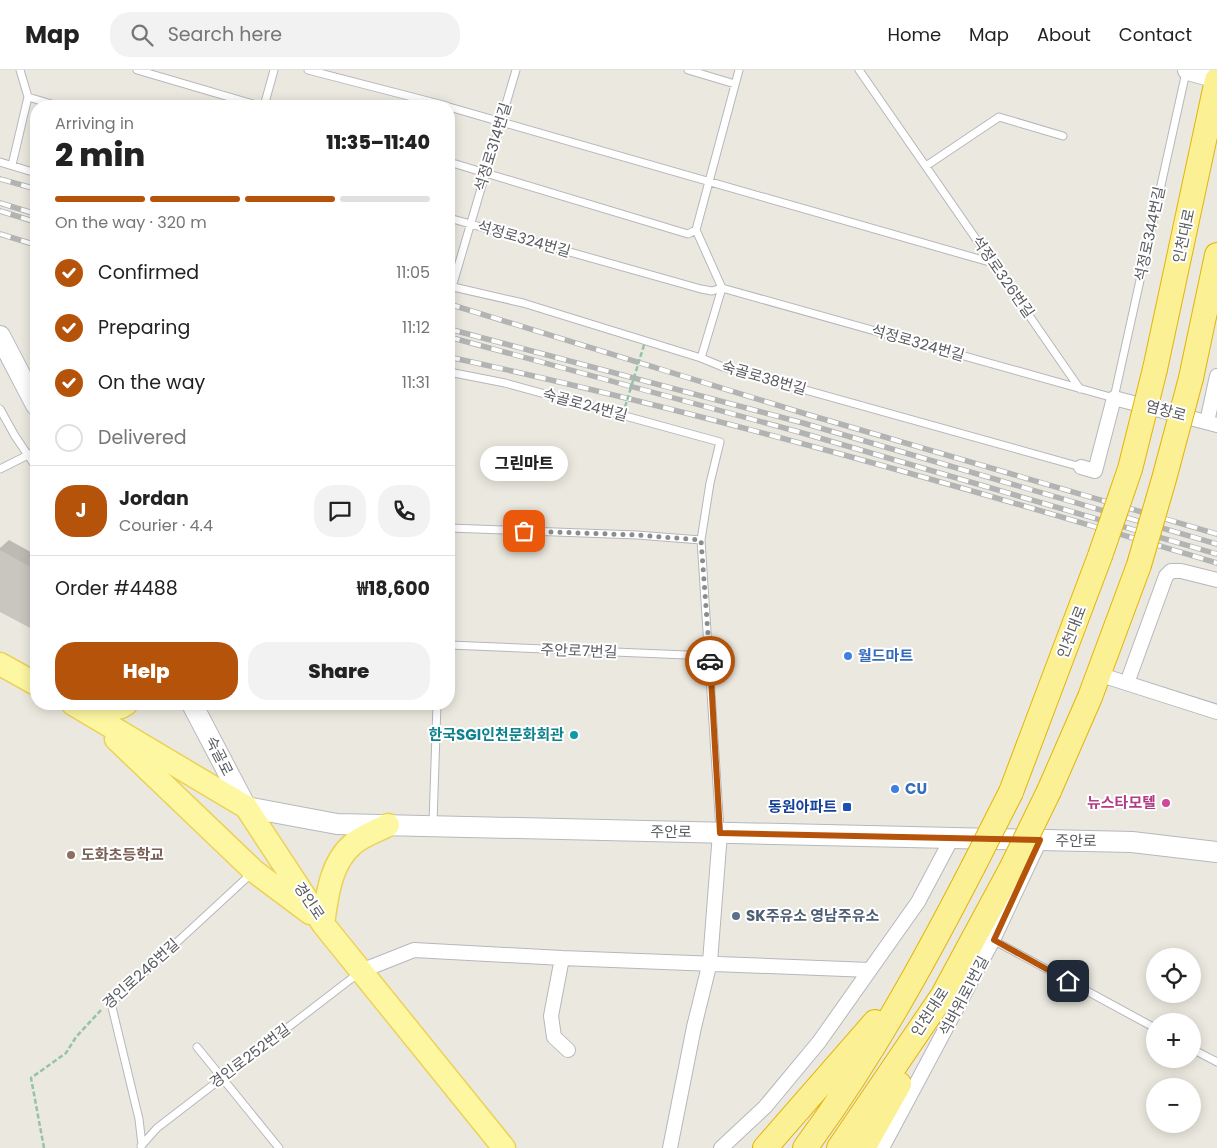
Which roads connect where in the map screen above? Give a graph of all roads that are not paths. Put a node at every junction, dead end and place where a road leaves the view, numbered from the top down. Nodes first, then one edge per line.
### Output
1 (20, 70) edge
2 (137, 70) edge
3 (274, 70) edge
4 (308, 70) edge
5 (516, 70) edge
6 (688, 70) edge
7 (739, 70) edge
8 (859, 70) edge
9 (1187, 70) edge
10 (735, 84) junction
11 (1215, 87) edge
12 (28, 97) junction
13 (38, 100) edge
14 (240, 100) edge
15 (266, 100) edge
16 (425, 100) edge
17 (455, 108) edge
18 (501, 120) junction
19 (1063, 136) dead end
20 (0, 162) edge
21 (455, 164) edge
22 (12, 165) junction
23 (926, 166) junction
24 (30, 170) edge
25 (485, 173) junction
26 (709, 180) junction
27 (455, 219) edge
28 (470, 223) junction
29 (696, 230) junction
30 (1217, 255) edge
31 (993, 263) junction
32 (455, 271) edge
33 (455, 288) edge
34 (722, 288) junction
35 (0, 336) edge
36 (701, 358) junction
37 (455, 373) edge
38 (1217, 376) edge
39 (1080, 389) junction
40 (30, 394) edge
41 (1114, 398) junction
42 (0, 409) edge
43 (1212, 424) edge
44 (28, 455) junction
45 (30, 458) edge
46 (1081, 467) joint
47 (0, 469) edge
48 (455, 528) edge
49 (701, 540) junction
50 (1217, 580) edge
51 (455, 645) edge
52 (710, 656) junction
53 (0, 664) edge
54 (1098, 674) junction
55 (30, 681) edge
56 (1127, 683) junction
57 (83, 710) edge
58 (84, 710) edge
59 (195, 710) edge
60 (437, 710) edge
61 (1217, 712) edge
62 (246, 807) junction
63 (388, 825) junction
64 (433, 826) junction
65 (720, 833) junction
66 (952, 838) junction
67 (1040, 840) junction
68 (1217, 852) edge
69 (254, 871) junction
70 (323, 924) junction
71 (994, 940) junction
72 (562, 958) junction
73 (710, 962) junction
74 (870, 970) junction
75 (361, 971) junction
76 (915, 978) junction
77 (943, 995) junction
78 (111, 1003) joint
79 (1146, 1023) edge
80 (198, 1047) dead end
81 (568, 1050) dead end
82 (1201, 1054) edge
83 (1217, 1062) edge
84 (222, 1077) junction
85 (141, 1146) edge
86 (279, 1148) edge
87 (504, 1148) edge
88 (670, 1148) edge
89 (721, 1148) edge
90 (765, 1148) edge
91 (805, 1148) edge
92 (839, 1148) edge
93 (864, 1148) edge
94 (882, 1148) edge

1 - 12 lane
2 - 14 lane
3 - 15 lane
4 - 16 lane
5 - 18 lane, 석정로314번길
6 - 10 lane
7 - 10 lane
8 - 23 lane, 석정로326번길
9 - 11 main road
9 - 41 lane, 석정로344번길
10 - 26 lane
11 - 76 highway, 인천대로, bridge
12 - 13 lane
12 - 22 lane
17 - 18 lane
18 - 25 lane, 석정로314번길
18 - 26 lane
19 - 23 lane
20 - 22 lane
21 - 25 lane
22 - 24 lane
23 - 31 lane, 석정로326번길
25 - 28 lane, 석정로314번길
25 - 29 lane
26 - 29 lane
26 - 31 lane
27 - 28 lane
28 - 32 lane, 석정로314번길
28 - 34 lane, 석정로324번길
29 - 34 lane
30 - 54 highway, bridge
31 - 39 lane, 석정로326번길
33 - 36 lane, 숙골로38번길
34 - 36 lane
34 - 39 lane, 석정로324번길
35 - 40 main road
36 - 46 lane, 숙골로38번길
37 - 49 lane, 숙골로24번길
38 - 43 street
39 - 41 lane, 석정로324번길
41 - 43 street, 염창로
41 - 46 street
42 - 44 lane
44 - 45 lane
44 - 47 lane
48 - 49 lane
49 - 52 lane
50 - 56 street
51 - 52 lane, 주안로7번길
52 - 65 lane
53 - 55 main road
54 - 56 street
54 - 77 highway, 인천대로, bridge
56 - 61 street
57 - 69 main road
58 - 62 main road, 경인로
59 - 62 main road, 숙골로
60 - 64 lane
62 - 63 main road, 주안로
62 - 70 main road, 경인로
63 - 64 main road, 주안로
63 - 70 main road
64 - 65 main road, 주안로
65 - 66 main road, 주안로
65 - 73 street
66 - 67 main road, 주안로
66 - 74 street
67 - 68 main road, 주안로
67 - 71 street, 석바위로1번길
69 - 70 main road
69 - 78 lane, 경인로246번길
70 - 75 main road, 경인로
71 - 79 lane
71 - 94 street, 석바위로1번길
72 - 73 street
72 - 75 street
72 - 81 street
73 - 74 street
73 - 88 street
74 - 89 street
75 - 84 lane, 경인로252번길
75 - 87 main road, 경인로
76 - 90 highway
76 - 91 highway, 인천대로
77 - 92 highway, 인천대로
77 - 93 highway
78 - 85 lane, 경인로252번길
80 - 84 lane
82 - 83 lane
84 - 85 lane, 경인로252번길
84 - 86 lane

